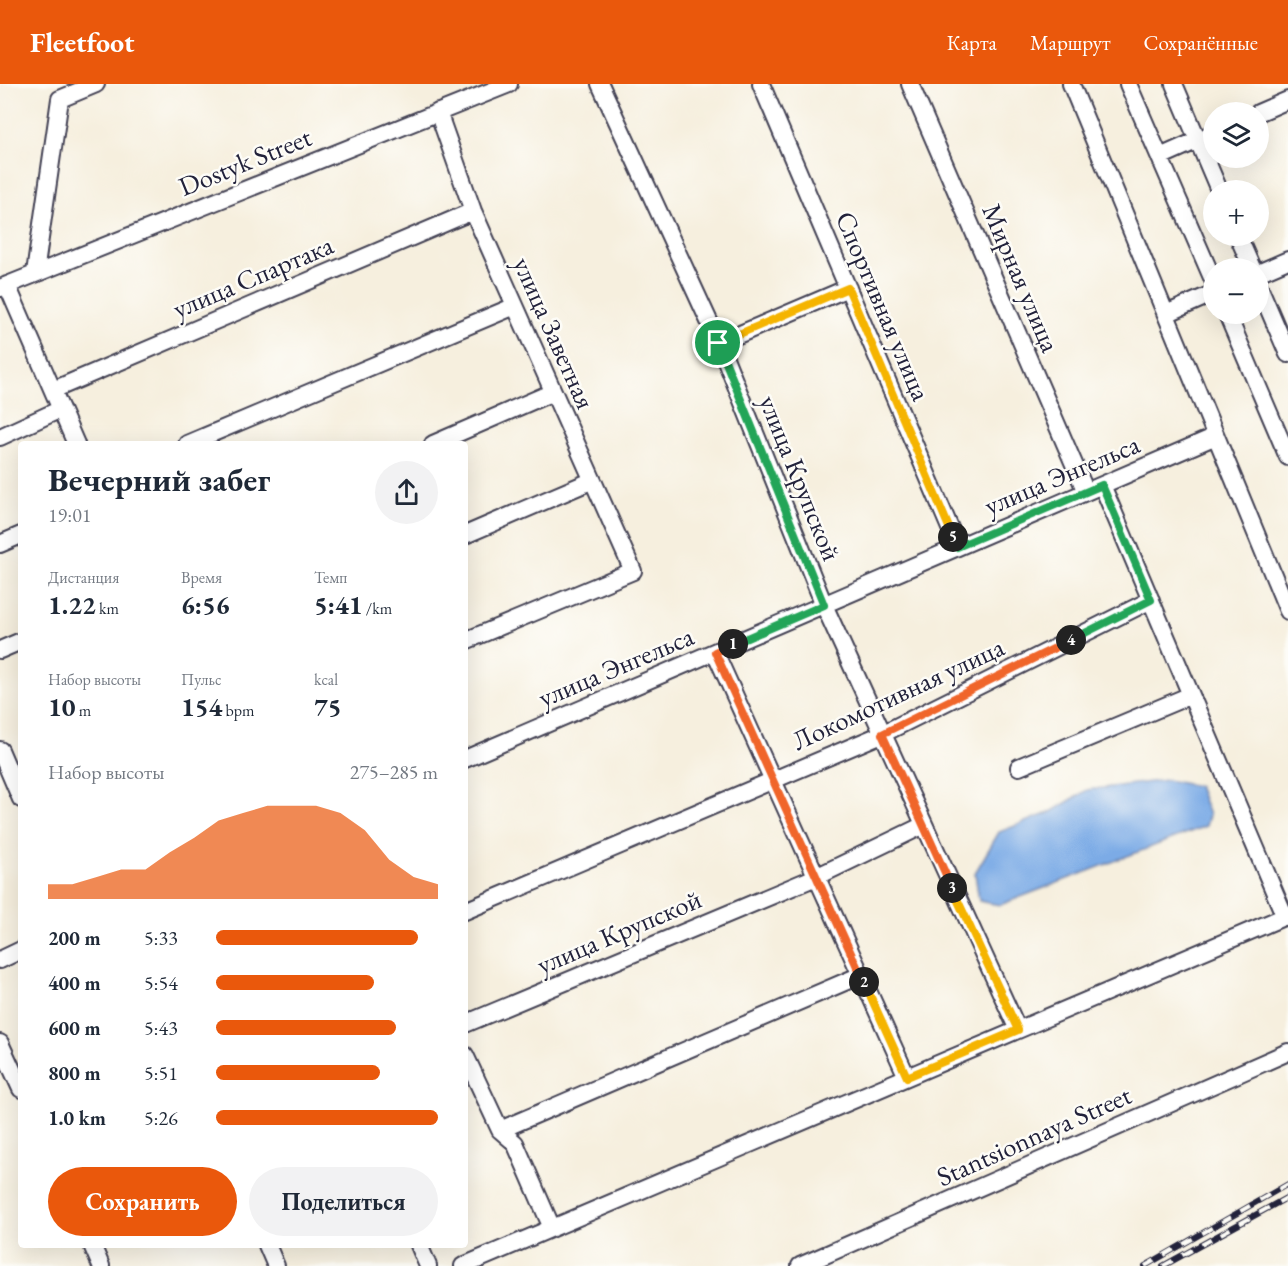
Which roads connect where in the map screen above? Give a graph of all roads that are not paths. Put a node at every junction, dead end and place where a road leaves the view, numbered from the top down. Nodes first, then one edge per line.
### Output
1 (96, 84) edge
2 (508, 84) edge
3 (600, 84) edge
4 (761, 84) edge
5 (909, 84) edge
6 (1071, 84) edge
7 (1128, 84) edge
8 (1174, 84) edge
9 (1288, 100) edge
10 (1269, 108) edge
11 (438, 112) junction
12 (1203, 138) edge
13 (1198, 140) junction
14 (1160, 157) junction
15 (1215, 180) edge
16 (473, 211) junction
17 (1204, 258) edge
18 (1288, 260) edge
19 (1269, 268) edge
20 (35, 273) junction
21 (4, 286) edge
22 (848, 288) junction
23 (1203, 298) edge
24 (515, 306) junction
25 (1269, 310) edge
26 (1166, 314) junction
27 (1231, 324) edge
28 (718, 343) junction
29 (1288, 354) edge
30 (53, 390) junction
31 (553, 392) junction
32 (61, 409) junction
33 (1216, 436) junction
34 (0, 437) edge
35 (75, 441) edge
36 (194, 441) edge
37 (440, 441) edge
38 (1288, 456) edge
39 (591, 481) junction
40 (1094, 489) junction
41 (468, 534) edge
42 (18, 536) edge
43 (0, 544) edge
44 (957, 547) junction
45 (1151, 600) junction
46 (824, 605) junction
47 (1288, 611) edge
48 (468, 640) edge
49 (18, 642) edge
50 (0, 650) edge
51 (715, 652) junction
52 (1191, 695) junction
53 (882, 734) junction
54 (0, 750) edge
55 (468, 758) edge
56 (1019, 767) dead end
57 (772, 780) junction
58 (18, 791) edge
59 (924, 825) junction
60 (816, 877) junction
61 (468, 910) edge
62 (1287, 916) edge
63 (18, 951) edge
64 (0, 960) edge
65 (861, 975) junction
66 (468, 1023) edge
67 (1018, 1030) junction
68 (0, 1043) edge
69 (1288, 1052) edge
70 (468, 1061) edge
71 (907, 1077) junction
72 (18, 1082) edge
73 (500, 1130) junction
74 (552, 1228) junction
75 (93, 1248) edge
76 (268, 1248) edge
77 (420, 1248) edge
78 (102, 1266) edge
79 (276, 1266) edge
80 (428, 1266) edge
81 (463, 1266) edge
82 (800, 1266) edge

1 - 20 street
2 - 11 street, Dostyk Street
3 - 28 street, улица Крупской
4 - 22 street, Спортивная улица
5 - 40 street, Мирная улица
6 - 26 street
7 - 14 street
8 - 13 street
9 - 10 street
11 - 16 street, улица Заветная
11 - 20 street, Dostyk Street
12 - 13 street
13 - 14 street
13 - 15 street
14 - 17 street
16 - 24 street, улица Заветная
16 - 30 street, улица Спартака
18 - 19 street
20 - 21 street, Dostyk Street
21 - 30 street
22 - 28 street
22 - 44 street, Спортивная улица
23 - 26 street
24 - 31 street, улица Заветная
24 - 36 street
25 - 29 street
26 - 33 street
27 - 38 street
28 - 46 street, улица Крупской
30 - 32 street
31 - 37 street
31 - 39 street, улица Заветная
32 - 34 street
32 - 35 street
33 - 40 street, улица Энгельса
33 - 47 street
39 - 41 street
39 - 48 street, улица Заветная
40 - 44 street, улица Энгельса
40 - 45 street, Мирная улица
42 - 43 street
44 - 46 street, улица Энгельса
45 - 52 street, Мирная улица
45 - 53 street, Локомотивная улица
46 - 51 street, улица Энгельса
46 - 53 street, улица Крупской
49 - 50 street
51 - 55 street, улица Энгельса
51 - 57 street
52 - 56 street
52 - 62 street, Мирная улица
53 - 57 street, Локомотивная улица
53 - 59 street, улица Крупской
54 - 58 street
57 - 60 street
57 - 61 street, Локомотивная улица
59 - 60 street, улица Крупской
59 - 67 street, улица Крупской
60 - 65 street
60 - 66 street, улица Крупской
62 - 67 street
63 - 64 street
65 - 71 street
65 - 73 street
67 - 71 street
68 - 72 street
69 - 82 street, Stantsionnaya Street
70 - 73 street
71 - 74 street
73 - 74 street
74 - 81 street
75 - 78 street
76 - 79 street
77 - 80 street

